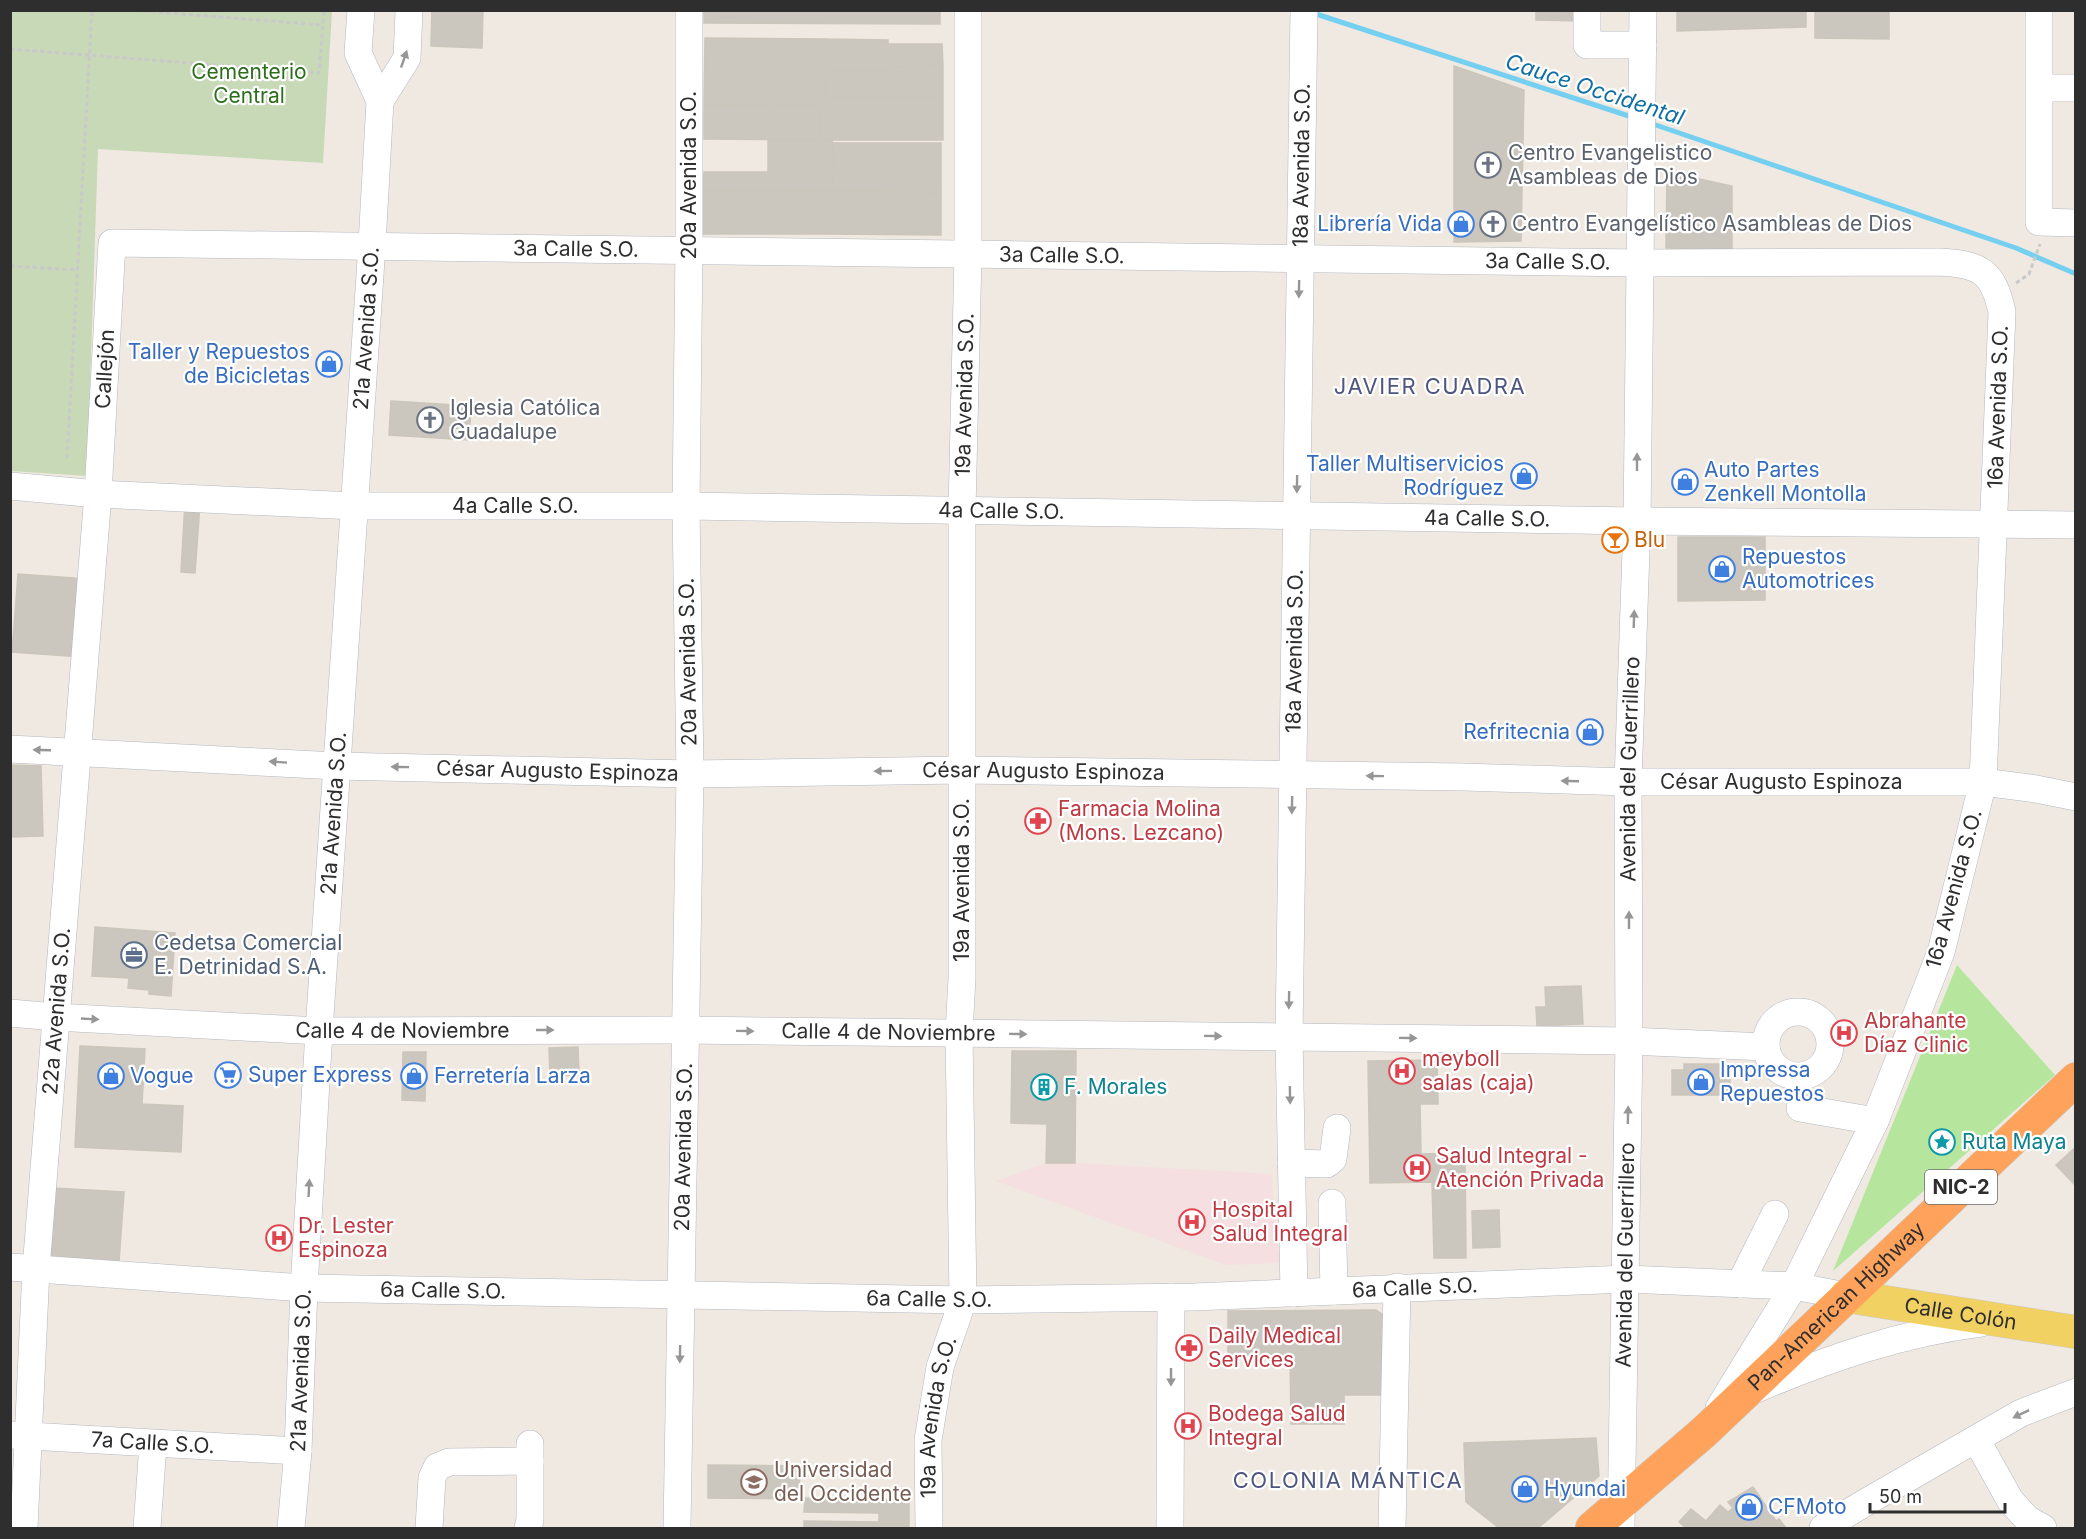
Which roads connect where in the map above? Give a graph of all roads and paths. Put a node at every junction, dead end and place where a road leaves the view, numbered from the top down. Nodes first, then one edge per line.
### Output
1 (92, 10) edge
2 (129, 10) edge
3 (324, 10) edge
4 (361, 10) edge
5 (409, 10) edge
6 (689, 10) edge
7 (968, 10) edge
8 (1587, 10) edge
9 (1643, 10) edge
10 (2039, 10) edge
11 (1304, 15) edge
12 (323, 25) junction
13 (1643, 45) junction
14 (10, 50) edge
15 (89, 55) junction
16 (2040, 88) junction
17 (2076, 88) edge
18 (380, 101) junction
19 (2076, 223) edge
20 (2041, 240) dead end
21 (112, 243) joint
22 (372, 245) junction
23 (689, 249) junction
24 (968, 255) junction
25 (1299, 259) junction
26 (1638, 262) junction
27 (2032, 265) dead end
28 (10, 266) edge
29 (77, 270) junction
30 (1998, 292) joint
31 (67, 458) dead end
32 (10, 486) edge
33 (98, 494) junction
34 (354, 506) junction
35 (686, 506) junction
36 (962, 511) junction
37 (1296, 515) junction
38 (1637, 521) junction
39 (1993, 524) junction
40 (2076, 525) edge
41 (10, 749) edge
42 (77, 752) junction
43 (337, 766) junction
44 (962, 770) junction
45 (690, 774) junction
46 (1292, 775) junction
47 (1983, 782) junction
48 (1628, 783) junction
49 (2076, 797) edge
50 (10, 1013) edge
51 (55, 1017) junction
52 (686, 1030) junction
53 (319, 1031) junction
54 (959, 1033) junction
55 (1289, 1036) junction
56 (1629, 1041) junction
57 (1767, 1047) dead end
58 (2076, 1079) edge
59 (1800, 1108) dead end
60 (1875, 1121) junction
61 (1337, 1128) dead end
62 (1291, 1163) junction
63 (1332, 1203) dead end
64 (1775, 1214) dead end
65 (23, 1268) edge
66 (1626, 1279) junction
67 (1740, 1284) junction
68 (1794, 1286) junction
69 (1397, 1287) junction
70 (304, 1288) junction
71 (1334, 1291) junction
72 (1294, 1293) junction
73 (681, 1295) junction
74 (1846, 1296) junction
75 (1171, 1297) junction
76 (963, 1300) junction
77 (1998, 1321) junction
78 (2076, 1332) edge
79 (2076, 1392) edge
80 (1744, 1394) junction
81 (1704, 1432) junction
82 (19, 1436) edge
83 (1976, 1439) junction
84 (153, 1444) junction
85 (297, 1451) junction
86 (1622, 1516) edge
87 (24, 1528) edge
88 (147, 1528) edge
89 (291, 1528) edge
90 (429, 1528) edge
91 (528, 1528) edge
92 (677, 1528) edge
93 (929, 1528) edge
94 (1170, 1528) edge
95 (1392, 1528) edge
96 (1592, 1528) edge
97 (1823, 1528) edge
98 (2043, 1528) edge

1 - 15 path
2 - 12 path
3 - 12 path
4 - 18 street, 21a Avenida S.O.
18 -> 5 street, 21a Avenida S.O.
6 - 23 street, 20a Avenida S.O.
7 - 24 street, 19a Avenida S.O.
8 - 13 street
9 - 13 street, Avenida del Guerrillero
10 - 16 street
11 - 25 street, 18a Avenida S.O.
12 - 15 path
13 - 26 street, Avenida del Guerrillero
14 - 15 path
15 - 29 path
16 - 17 street
16 - 19 street
18 - 22 street, 21a Avenida S.O.
20 - 27 path
21 - 22 street, 3a Calle S.O.
21 - 33 street, Callejón
22 - 23 street, 3a Calle S.O.
22 - 34 street, 21a Avenida S.O.
23 - 24 street, 3a Calle S.O.
23 - 35 street, 20a Avenida S.O.
24 - 25 street, 3a Calle S.O.
24 - 36 street, 19a Avenida S.O.
25 - 26 street, 3a Calle S.O.
25 -> 37 street, 18a Avenida S.O.
26 - 30 street, 3a Calle S.O.
38 -> 26 street, Avenida del Guerrillero
28 - 29 path
29 - 31 path
30 - 39 street, 16a Avenida S.O.
32 - 33 street, 4a Calle S.O.
33 - 34 street, 4a Calle S.O.
33 - 42 street, 22a Avenida S.O.
34 - 35 street, 4a Calle S.O.
34 - 43 street, 21a Avenida S.O.
35 - 36 street, 4a Calle S.O.
35 - 45 street, 20a Avenida S.O.
36 - 37 street, 4a Calle S.O.
36 - 44 street, 19a Avenida S.O.
37 - 38 street, 4a Calle S.O.
37 - 46 street, 18a Avenida S.O.
38 - 39 street, 4a Calle S.O.
48 -> 38 street, Avenida del Guerrillero
39 - 40 street, 4a Calle S.O.
39 - 47 street, 16a Avenida S.O.
42 -> 41 street, César Augusto Espinoza
43 -> 42 street, César Augusto Espinoza
42 - 51 street, 22a Avenida S.O.
45 -> 43 street, César Augusto Espinoza
43 - 53 street, 21a Avenida S.O.
44 -> 45 street, César Augusto Espinoza
44 - 46 street, César Augusto Espinoza
44 - 54 street, 19a Avenida S.O.
45 - 52 street, 20a Avenida S.O.
48 -> 46 street, César Augusto Espinoza
46 -> 55 street, 18a Avenida S.O.
47 - 48 street, César Augusto Espinoza
47 - 49 street, César Augusto Espinoza
47 - 60 street, 16a Avenida S.O.
56 -> 48 street, Avenida del Guerrillero
50 - 51 street, Calle 4 de Noviembre
51 -> 53 street, Calle 4 de Noviembre
51 - 65 street, 22a Avenida S.O.
53 -> 52 street, Calle 4 de Noviembre
52 -> 54 street, Calle 4 de Noviembre
52 - 73 street, 20a Avenida S.O.
70 -> 53 street, 21a Avenida S.O.
54 -> 55 street, Calle 4 de Noviembre
54 - 76 street, 19a Avenida S.O.
55 -> 56 street, Calle 4 de Noviembre
55 -> 62 street, 18a Avenida S.O.
56 - 57 street, Calle 4 de Noviembre
66 -> 56 street, Avenida del Guerrillero
58 - 74 highway, Pan-American Highway / NIC-2
59 - 60 street
60 - 68 street, 16a Avenida S.O.
61 - 62 street
62 - 72 street, 18a Avenida S.O.
63 - 71 street
64 - 67 street
65 - 70 street, 6a Calle S.O.
65 - 82 street, 22a Avenida S.O.
66 - 67 street, 6a Calle S.O.
66 - 69 street, 6a Calle S.O.
66 - 86 street, Avenida del Guerrillero
67 - 68 street, 6a Calle S.O.
68 - 74 street, 6a Calle S.O.
68 - 81 street, 16a Avenida S.O.
69 - 71 street, 6a Calle S.O.
69 - 95 street
70 - 73 street, 6a Calle S.O.
70 - 85 street, 21a Avenida S.O.
71 - 72 street, 6a Calle S.O.
72 - 75 street, 6a Calle S.O.
73 - 76 street, 6a Calle S.O.
73 -> 92 street, 20a Avenida S.O.
74 - 77 main road, Calle Colón
74 - 80 highway, Pan-American Highway / NIC-2
75 - 76 street, 6a Calle S.O.
75 -> 94 street
76 - 93 street, 19a Avenida S.O.
77 - 78 main road, Calle Colón
77 - 80 street
79 -> 83 street
80 - 81 highway, Pan-American Highway / NIC-2
81 - 86 highway, Pan-American Highway / NIC-2
82 - 84 street, 7a Calle S.O.
82 - 87 street, 22a Avenida S.O.
83 - 97 street
83 - 98 street
84 - 85 street, 7a Calle S.O.
84 - 88 street
85 - 89 street, 21a Avenida S.O.
86 - 96 highway, Pan-American Highway / NIC-2
90 - 91 street

